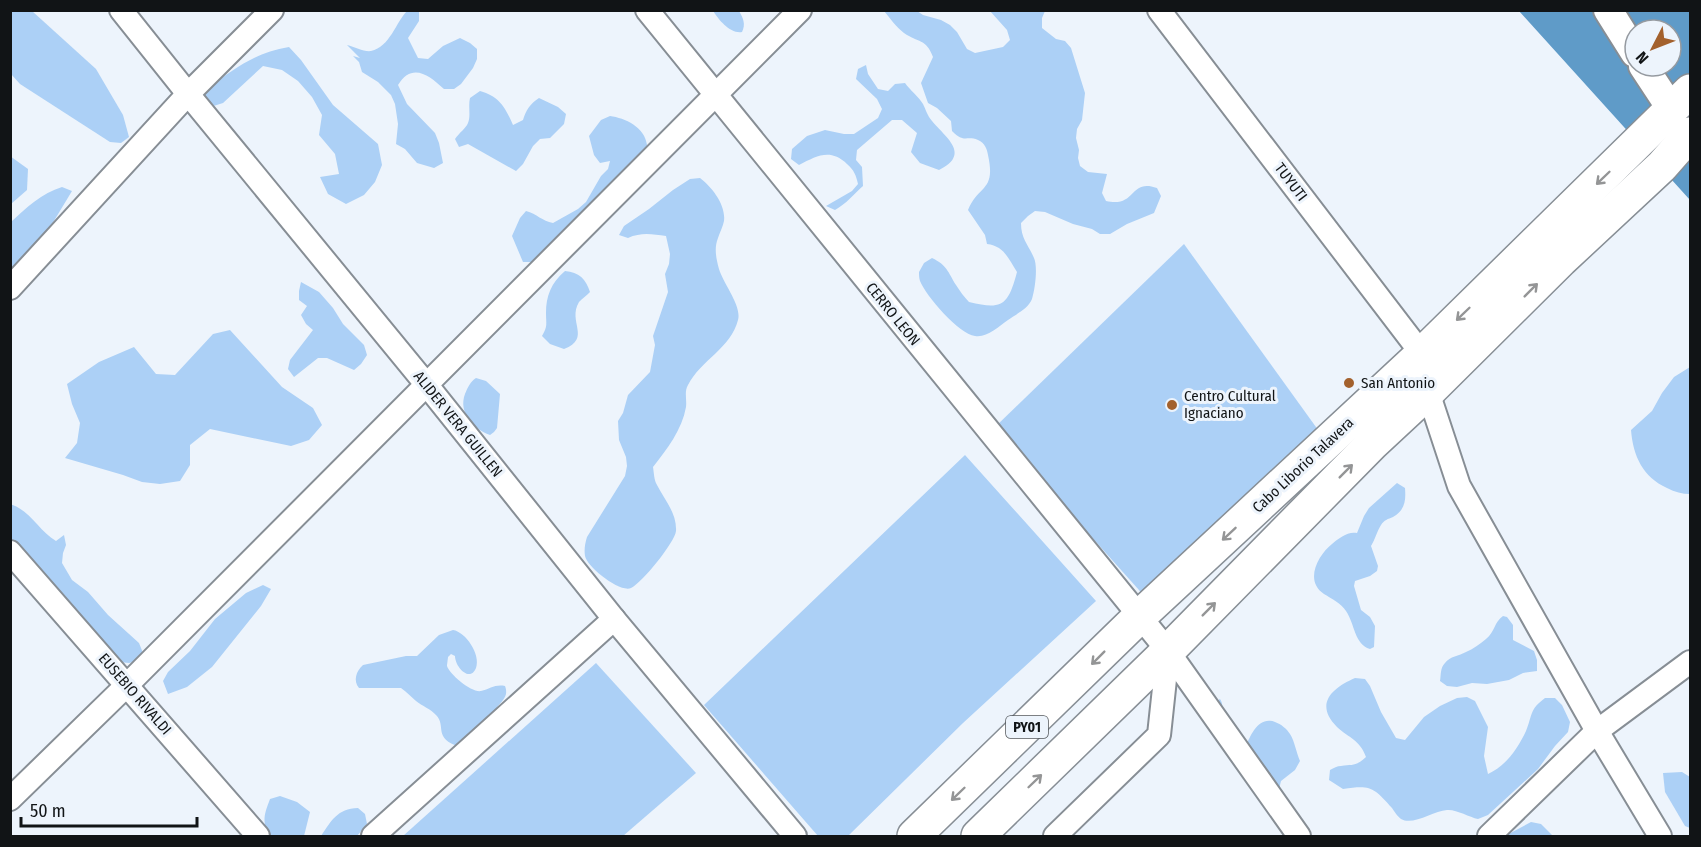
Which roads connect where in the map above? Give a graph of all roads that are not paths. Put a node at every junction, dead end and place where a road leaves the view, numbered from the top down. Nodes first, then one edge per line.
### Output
1 (121, 10) edge
2 (272, 10) edge
3 (647, 10) edge
4 (800, 10) edge
5 (1160, 10) edge
6 (1608, 10) edge
7 (1623, 34) edge
8 (1652, 78) edge
9 (188, 94) junction
10 (716, 95) junction
11 (1686, 123) edge
12 (10, 288) edge
13 (1422, 354) junction
14 (426, 384) junction
15 (1428, 392) junction
16 (10, 552) edge
17 (1140, 617) junction
18 (614, 619) junction
19 (1168, 651) junction
20 (1690, 662) edge
21 (127, 685) junction
22 (1597, 731) junction
23 (10, 799) edge
24 (258, 837) edge
25 (373, 837) edge
26 (795, 837) edge
27 (914, 837) edge
28 (978, 837) edge
29 (1055, 837) edge
30 (1299, 837) edge
31 (1489, 837) edge
32 (1660, 837) edge

1 - 9 street, ALIDER VERA GUILLEN
2 - 9 street
3 - 10 street, CERRO LEON
4 - 10 street
5 - 13 street, TUYUTI
6 - 7 street
8 - 11 street
9 - 12 street
9 - 14 street, ALIDER VERA GUILLEN
10 - 14 street
10 - 17 street, CERRO LEON
11 -> 13 highway, Cabo Liborio Talavera / PY01
15 -> 11 highway, PY01
13 -> 17 highway, Cabo Liborio Talavera / PY01
14 - 18 street, ALIDER VERA GUILLEN
14 - 21 street
19 -> 15 highway, PY01
15 - 22 street
16 - 21 street, EUSEBIO RIVALDI
17 - 19 street, CERRO LEON
17 -> 27 highway, Cabo Liborio Talavera / PY01
18 - 25 street
18 - 26 street, ALIDER VERA GUILLEN
28 -> 19 highway, PY01
19 - 29 street
19 - 30 street, CERRO LEON
20 - 22 street
21 - 23 street
21 - 24 street, EUSEBIO RIVALDI
22 - 31 street
22 - 32 street

